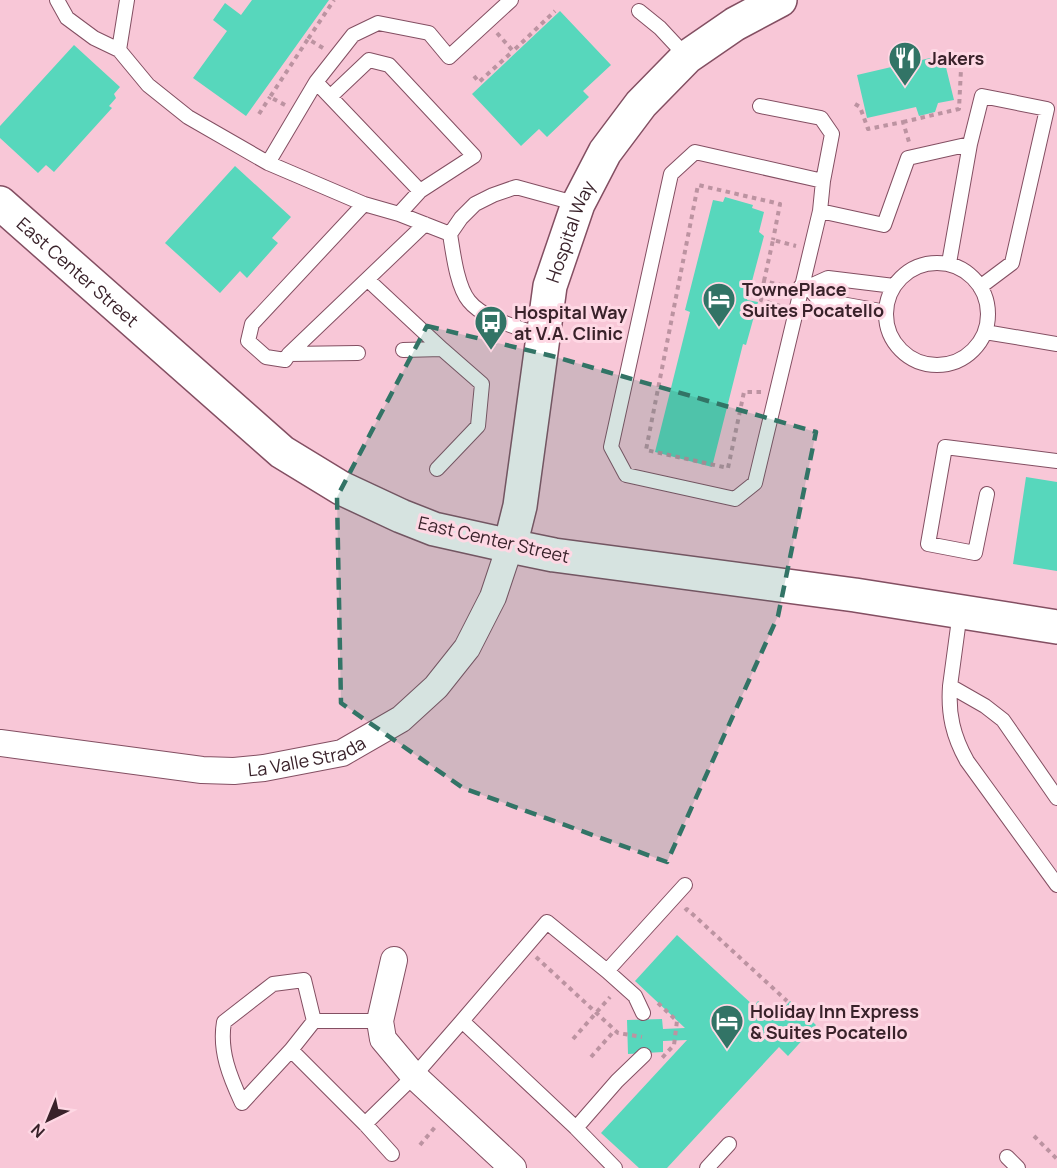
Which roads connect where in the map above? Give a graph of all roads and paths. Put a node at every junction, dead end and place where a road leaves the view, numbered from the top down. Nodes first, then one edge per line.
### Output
1 (57, 0) edge
2 (127, 0) edge
3 (334, 0) edge
4 (511, 0) edge
5 (780, 0) edge
6 (555, 11) dead end
7 (639, 11) dead end
8 (308, 39) junction
9 (313, 41) dead end
10 (119, 50) junction
11 (687, 57) junction
12 (961, 69) dead end
13 (474, 76) dead end
14 (316, 82) junction
15 (331, 96) junction
16 (270, 97) junction
17 (276, 100) dead end
18 (855, 104) dead end
19 (760, 106) dead end
20 (259, 114) dead end
21 (970, 144) junction
22 (268, 163) junction
23 (823, 181) junction
24 (420, 191) junction
25 (0, 203) edge
26 (364, 204) junction
27 (578, 204) junction
28 (820, 211) junction
29 (399, 214) junction
30 (425, 224) junction
31 (450, 234) junction
32 (773, 240) junction
33 (797, 246) dead end
34 (949, 263) junction
35 (368, 279) junction
36 (805, 286) junction
37 (894, 286) junction
38 (980, 287) junction
39 (886, 312) junction
40 (777, 317) dead end
41 (985, 332) junction
42 (544, 337) junction
43 (1057, 344) edge
44 (442, 349) junction
45 (403, 350) dead end
46 (358, 353) dead end
47 (289, 354) junction
48 (763, 382) dead end
49 (1057, 461) edge
50 (437, 469) dead end
51 (987, 494) dead end
52 (510, 546) junction
53 (960, 612) junction
54 (1057, 627) edge
55 (950, 686) junction
56 (0, 743) edge
57 (1057, 798) edge
58 (685, 885) dead end
59 (1057, 885) edge
60 (680, 917) dead end
61 (536, 957) dead end
62 (394, 960) dead end
63 (607, 971) junction
64 (652, 997) dead end
65 (787, 1001) dead end
66 (600, 1009) dead end
67 (642, 1012) dead end
68 (596, 1013) junction
69 (314, 1021) junction
70 (462, 1021) junction
71 (380, 1022) junction
72 (615, 1030) junction
73 (643, 1037) dead end
74 (573, 1039) dead end
75 (291, 1050) junction
76 (644, 1054) dead end
77 (591, 1057) dead end
78 (658, 1062) dead end
79 (414, 1076) junction
80 (439, 1123) dead end
81 (365, 1124) junction
82 (576, 1128) junction
83 (1034, 1136) dead end
84 (729, 1144) dead end
85 (420, 1145) dead end
86 (392, 1154) dead end
87 (1007, 1157) dead end
88 (1057, 1159) edge
89 (513, 1168) edge
90 (615, 1168) edge
91 (707, 1168) edge
92 (1018, 1168) edge

1 - 10 lane
2 - 10 lane
3 - 8 path
4 - 14 lane
5 - 11 street, Hospital Way
6 - 13 path
7 - 11 lane
8 - 9 path
8 - 16 path
10 - 22 lane
11 - 27 street, Hospital Way
12 - 18 path
14 - 15 lane
14 - 22 lane
15 - 24 lane
15 - 24 lane
16 - 17 path
16 - 20 path
19 - 23 lane
21 - 28 lane
21 - 34 lane
21 - 38 lane
22 - 26 lane
23 - 28 lane
23 - 36 lane
24 - 29 lane
25 - 52 street, East Center Street
26 - 29 lane
26 - 47 lane
27 - 31 lane
27 - 42 street, Hospital Way
28 - 36 lane
29 - 30 lane
30 - 31 lane
30 - 35 lane
31 - 42 lane
32 - 33 path
32 - 40 path
32 - 48 path
34 - 37 lane
34 - 38 lane
35 - 44 lane
35 - 47 lane
36 - 37 lane
36 - 39 lane
37 - 39 lane
38 - 41 lane
39 - 41 lane
41 - 43 lane
42 - 52 street, Hospital Way
44 - 45 lane
44 - 50 lane
46 - 47 lane
49 - 51 lane
52 - 53 street, East Center Street
52 - 56 street, La Valle Strada
53 - 54 street, East Center Street
53 - 55 lane
55 - 57 lane
55 - 59 lane
58 - 63 lane
60 - 65 path
61 - 68 path
62 - 71 street
63 - 67 lane
63 - 70 lane
64 - 78 path
66 - 68 path
68 - 72 path
68 - 74 path
69 - 71 lane
69 - 75 lane
69 - 75 lane
70 - 79 lane
70 - 82 lane
71 - 79 street
72 - 73 path
72 - 77 path
75 - 81 lane
76 - 82 lane
79 - 81 lane
79 - 89 street
80 - 85 path
81 - 86 lane
82 - 90 lane
83 - 88 path
84 - 91 lane
87 - 92 lane

